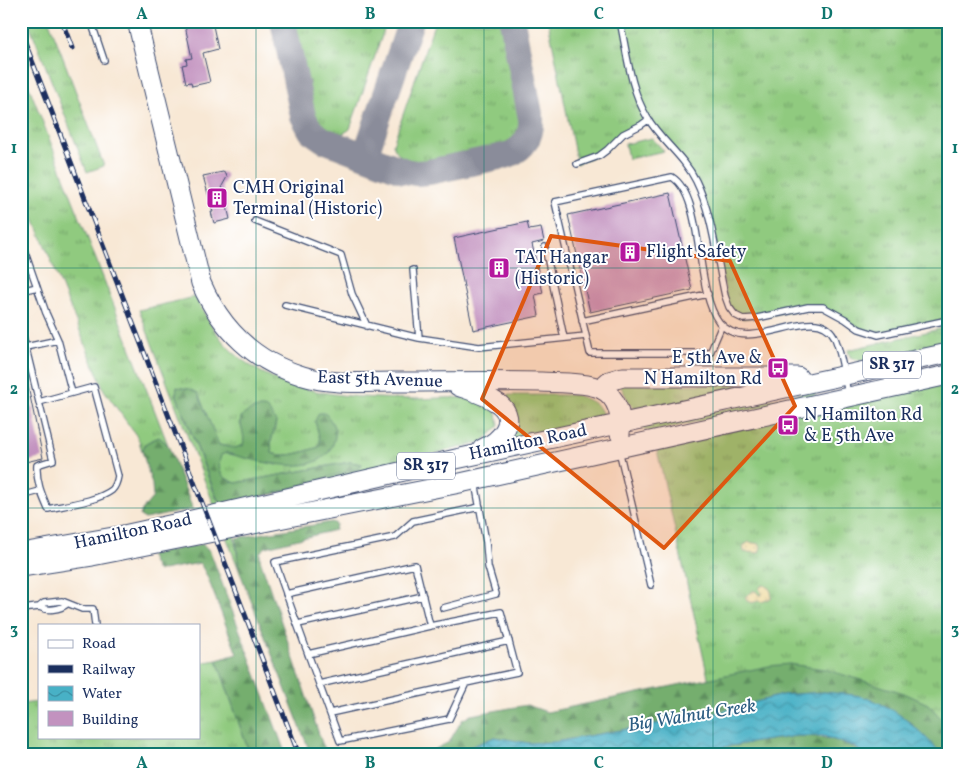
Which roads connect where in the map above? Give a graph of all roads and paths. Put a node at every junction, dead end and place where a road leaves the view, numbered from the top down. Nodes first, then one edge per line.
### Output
1 (91, 21) edge
2 (137, 21) edge
3 (148, 21) edge
4 (620, 21) edge
5 (104, 60) dead end
6 (156, 101) junction
7 (648, 120) junction
8 (577, 164) dead end
9 (255, 221) dead end
10 (21, 241) edge
11 (545, 247) dead end
12 (413, 270) dead end
13 (37, 287) junction
14 (21, 291) edge
15 (708, 294) junction
16 (285, 305) dead end
17 (948, 320) edge
18 (582, 321) junction
19 (722, 325) junction
20 (367, 326) junction
21 (21, 328) edge
22 (586, 336) junction
23 (419, 338) junction
24 (564, 338) junction
25 (58, 340) junction
26 (24, 347) edge
27 (948, 354) edge
28 (948, 375) edge
29 (840, 376) junction
30 (448, 382) junction
31 (601, 388) junction
32 (72, 394) junction
33 (848, 397) junction
34 (39, 402) junction
35 (622, 423) junction
36 (619, 448) junction
37 (456, 459) junction
38 (475, 480) junction
39 (40, 490) junction
40 (21, 496) edge
41 (480, 507) junction
42 (21, 553) edge
43 (21, 567) edge
44 (651, 585) dead end
45 (286, 594) junction
46 (422, 596) junction
47 (443, 608) dead end
48 (21, 609) edge
49 (95, 624) edge
50 (298, 624) junction
51 (430, 626) junction
52 (509, 642) junction
53 (308, 654) junction
54 (319, 684) junction
55 (466, 684) junction
56 (330, 713) junction

1 - 5 lane
2 - 6 main road, East 5th Avenue
3 - 6 main road, East 5th Avenue
4 - 7 lane
6 - 30 main road, East 5th Avenue
7 - 8 lane
7 - 17 lane
9 - 20 lane
10 - 13 lane
11 - 24 lane
12 - 23 lane
13 - 14 lane
13 - 25 lane
15 - 18 lane
15 - 18 lane
15 - 19 lane
16 - 20 lane
18 - 22 lane
19 - 22 lane
19 - 29 lane
20 - 23 lane
21 - 26 lane
22 - 24 lane
23 - 24 lane
25 - 26 lane
25 - 32 lane
26 - 34 lane
27 - 29 main road, Hamilton Road / SR 317
28 - 33 main road, Hamilton Road / SR 317
29 - 31 main road
29 - 33 lane
29 - 35 main road, Hamilton Road / SR 317
30 - 31 main road, East 5th Avenue
30 - 37 main road
31 - 35 main road
32 - 34 lane
32 - 39 lane
33 - 36 main road, Hamilton Road / SR 317
34 - 39 lane
35 - 36 main road
35 - 37 main road, Hamilton Road / SR 317
36 - 38 main road, Hamilton Road / SR 317
36 - 44 lane
37 - 42 main road, Hamilton Road / SR 317
38 - 41 lane
38 - 43 main road, Hamilton Road / SR 317
39 - 40 lane
41 - 45 lane
41 - 47 lane
45 - 46 lane
45 - 50 lane
46 - 50 lane
46 - 51 lane
48 - 49 lane
50 - 53 lane
51 - 52 lane
51 - 53 lane
52 - 54 lane
52 - 55 lane
53 - 54 lane
54 - 56 lane
55 - 56 lane
55 - 56 lane

